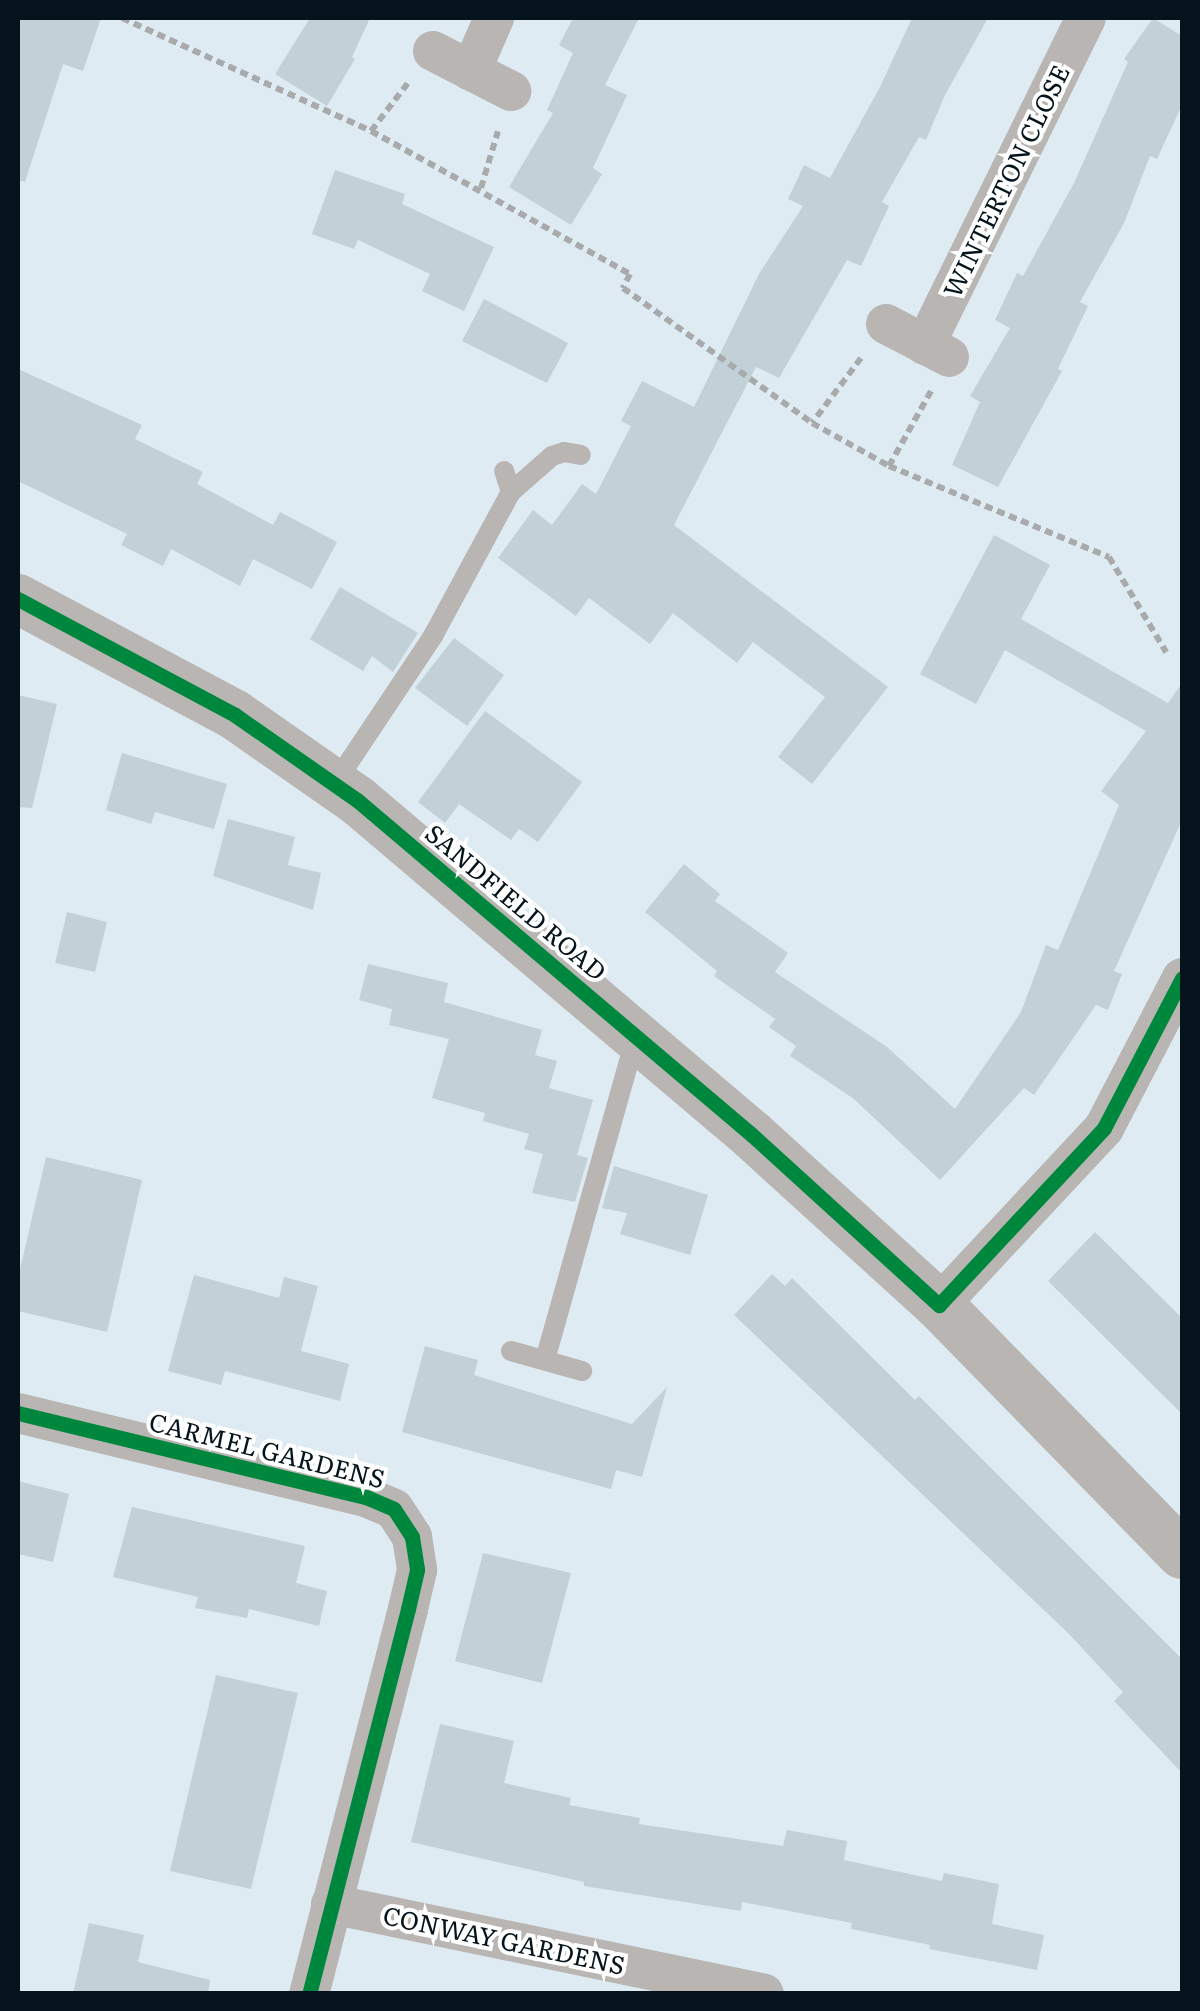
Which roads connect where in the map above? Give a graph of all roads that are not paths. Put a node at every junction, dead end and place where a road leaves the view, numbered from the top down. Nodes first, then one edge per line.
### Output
1 (494, 18) edge
2 (1086, 18) edge
3 (433, 51) road end
4 (471, 71) junction
5 (510, 91) road end
6 (886, 324) road end
7 (581, 455) dead end
8 (504, 471) dead end
9 (511, 492) junction
10 (18, 599) edge
11 (334, 784) junction
12 (1182, 978) edge
13 (636, 1036) junction
14 (939, 1304) junction
15 (510, 1351) dead end
16 (545, 1360) junction
17 (582, 1371) dead end
18 (18, 1413) edge
19 (1182, 1554) edge
20 (331, 1904) junction
21 (744, 1992) edge
22 (309, 1994) edge

1 - 4 street
2 - 6 street, WINTERTON CLOSE
3 - 4 street
4 - 5 street
7 - 9 lane
8 - 9 lane
9 - 11 lane
10 - 11 street, SANDFIELD ROAD
11 - 13 street, SANDFIELD ROAD
12 - 14 street
13 - 14 street, SANDFIELD ROAD
13 - 16 lane
14 - 19 street, SANDFIELD ROAD
15 - 16 lane
16 - 17 lane
18 - 20 street, CARMEL GARDENS
20 - 21 street, CONWAY GARDENS
20 - 22 street, CARMEL GARDENS

